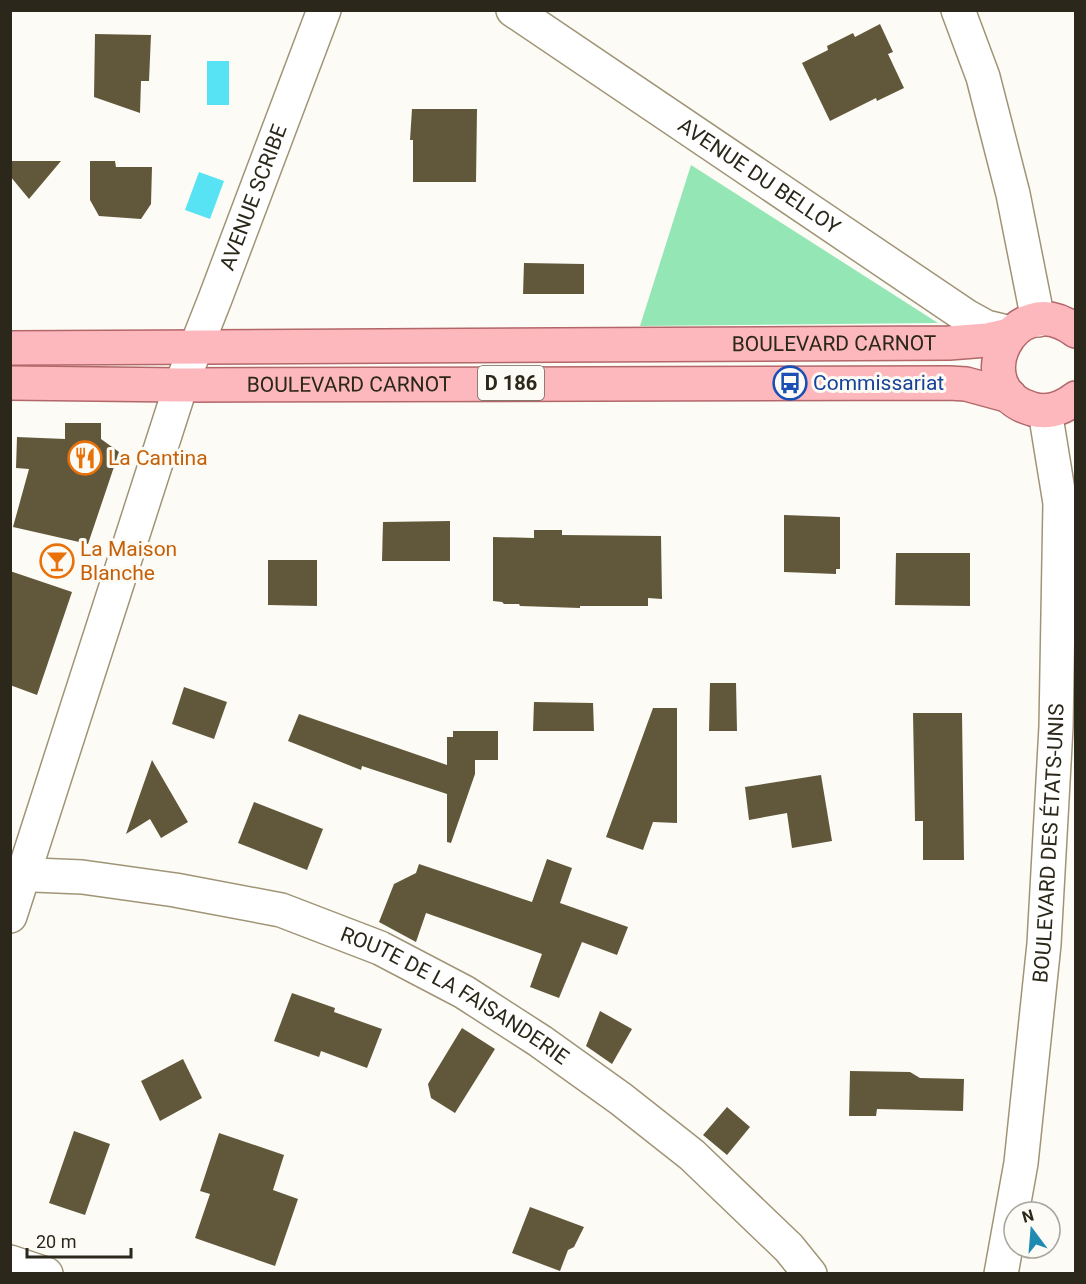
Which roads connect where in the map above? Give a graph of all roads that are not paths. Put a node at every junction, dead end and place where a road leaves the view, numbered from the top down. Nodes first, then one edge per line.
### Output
1 (324, 10) edge
2 (513, 10) edge
3 (958, 10) edge
4 (1046, 326) edge
5 (197, 347) junction
6 (10, 348) edge
7 (10, 382) edge
8 (181, 385) junction
9 (1010, 396) junction
10 (1076, 398) edge
11 (1045, 411) junction
12 (14, 895) edge
13 (10, 1262) edge
14 (46, 1274) edge
15 (810, 1274) edge
16 (1001, 1274) edge

1 - 5 street, AVENUE SCRIBE
2 - 4 street, AVENUE DU BELLOY
3 - 4 street
4 - 5 main road, BOULEVARD CARNOT / D 186
4 - 9 main road
5 - 6 main road, BOULEVARD CARNOT / D 186
5 - 8 street, AVENUE SCRIBE
7 - 8 main road, BOULEVARD CARNOT / D 186
8 - 9 main road, BOULEVARD CARNOT / D 186
8 - 12 street, AVENUE SCRIBE
9 - 11 main road, BOULEVARD CARNOT
10 - 11 main road
11 - 16 street, BOULEVARD DES ÉTATS-UNIS
12 - 15 street, ROUTE DE LA FAISANDERIE
13 - 14 street

